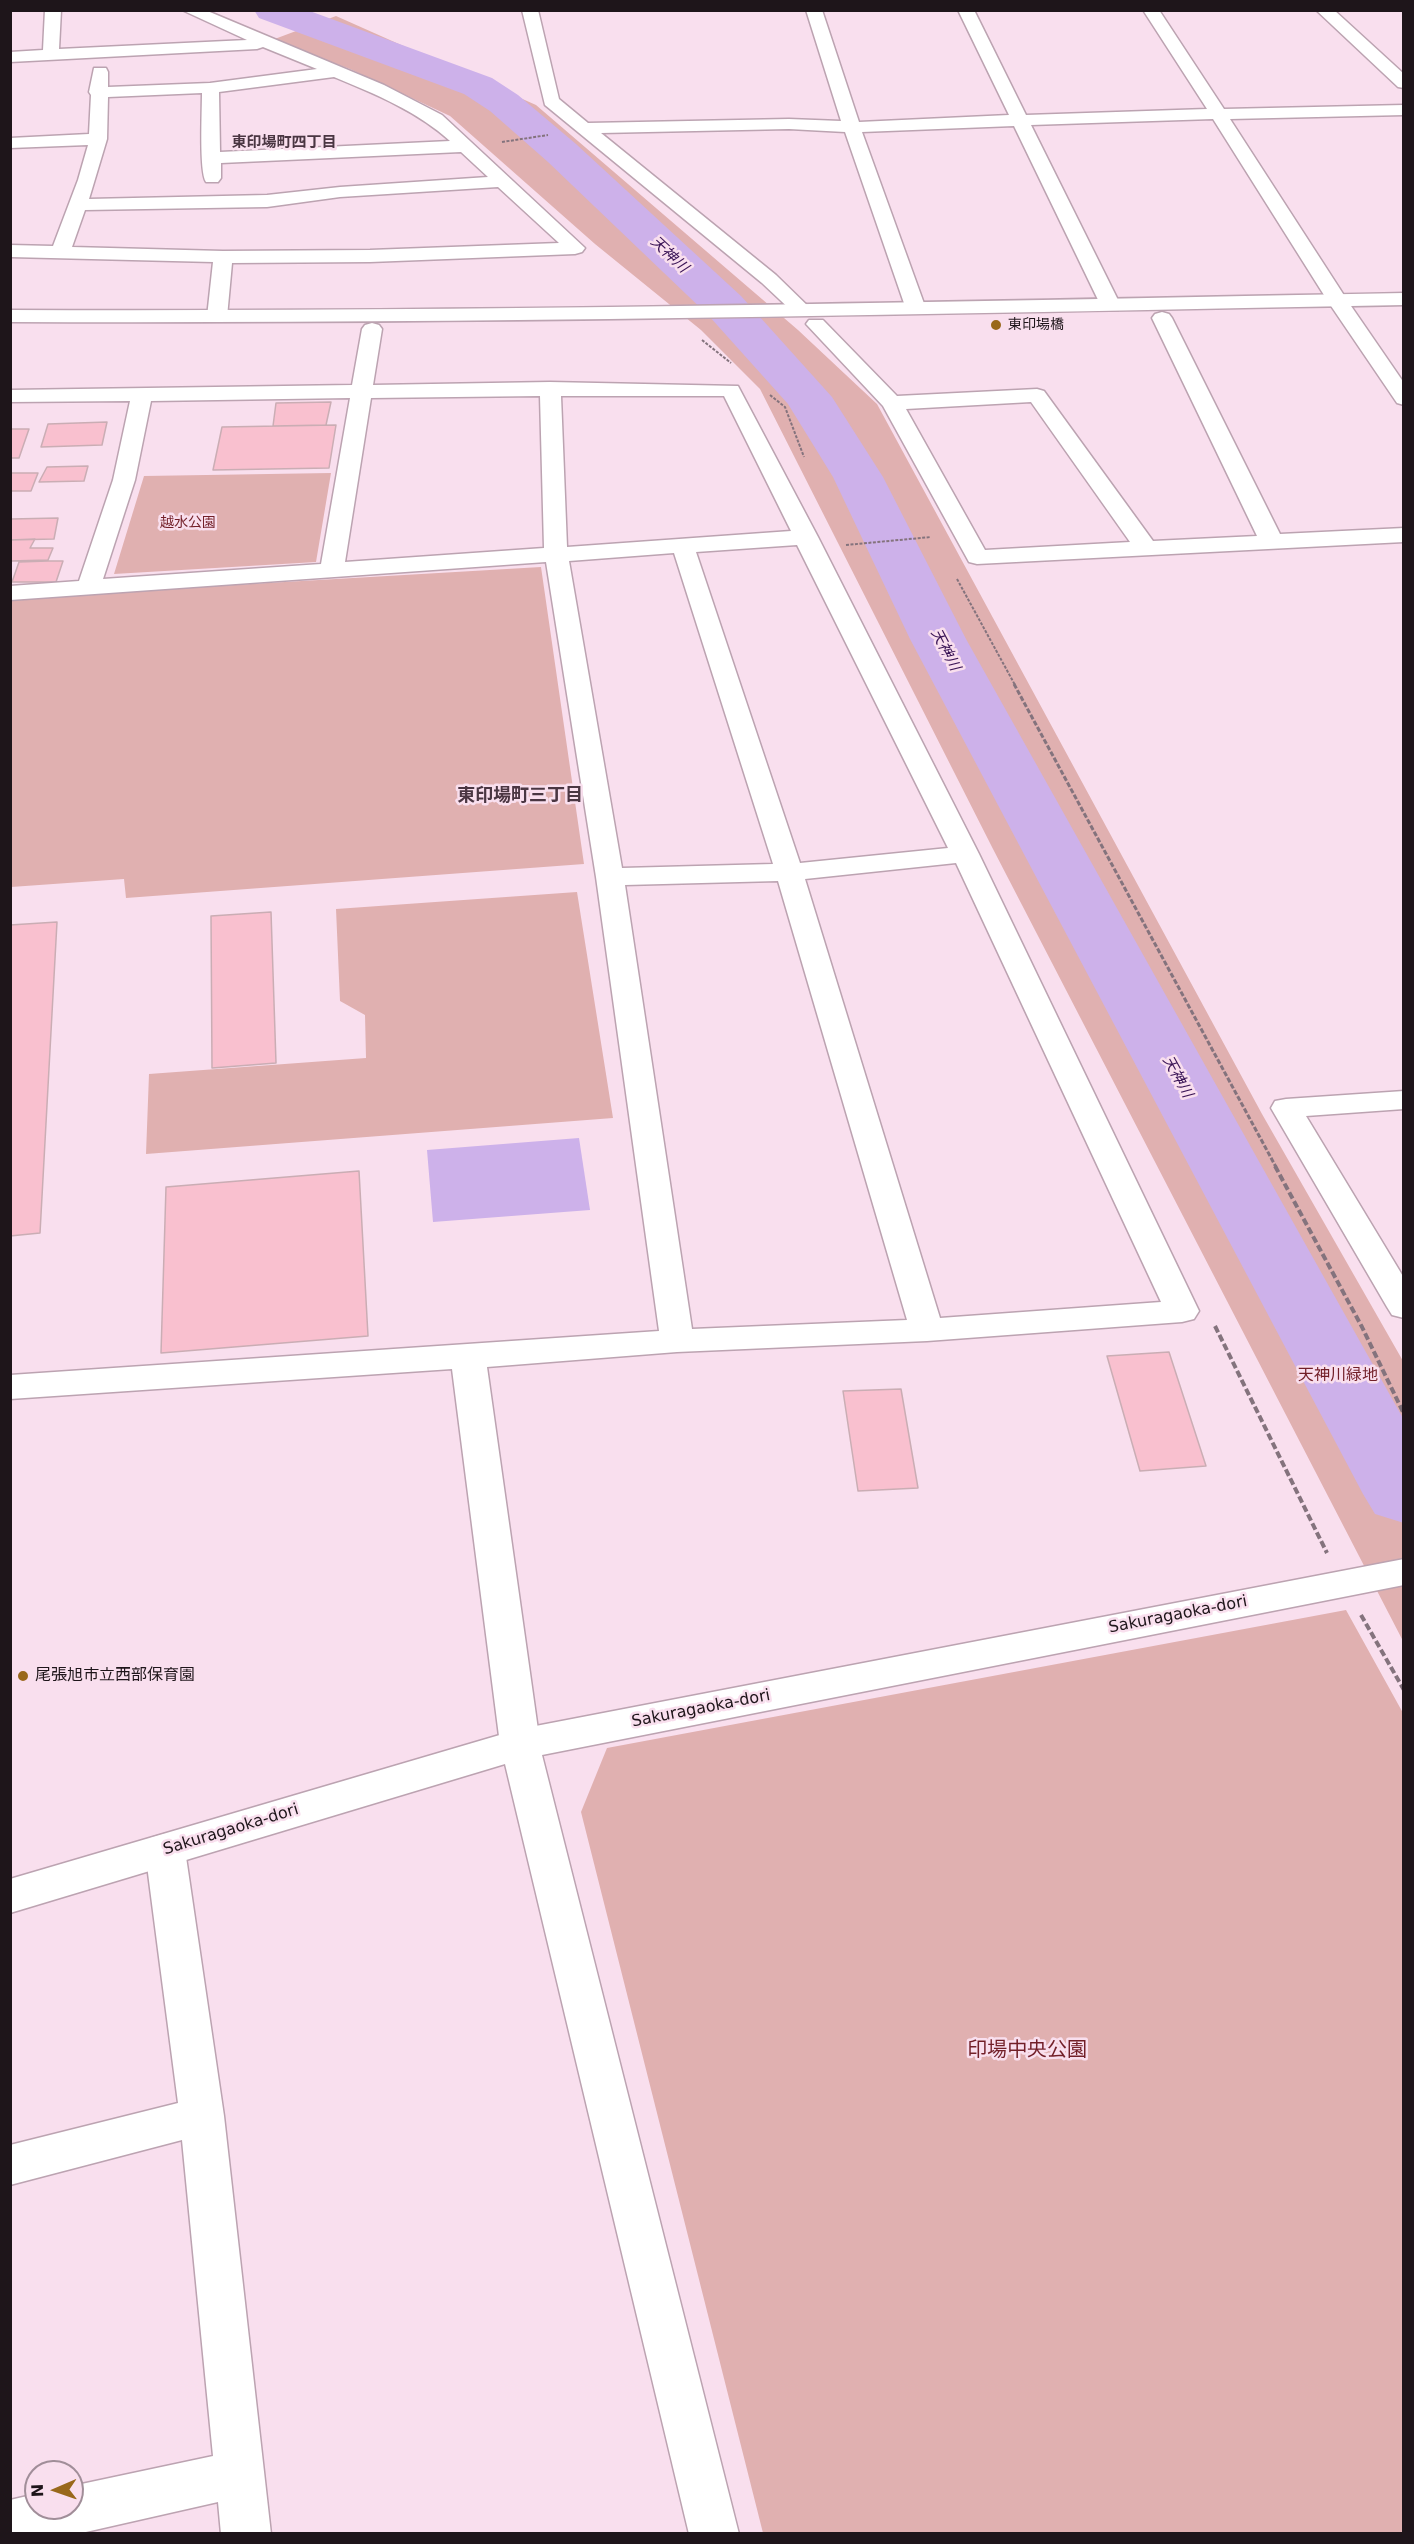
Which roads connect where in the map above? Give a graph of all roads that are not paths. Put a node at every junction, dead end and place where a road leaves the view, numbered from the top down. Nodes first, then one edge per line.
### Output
1 (53, 10) edge
2 (190, 10) edge
3 (530, 10) edge
4 (814, 10) edge
5 (966, 10) edge
6 (1151, 10) edge
7 (1324, 10) edge
8 (1348, 10) edge
9 (266, 43) junction
10 (102, 52) junction
11 (51, 55) junction
12 (10, 57) edge
13 (1404, 61) edge
14 (335, 72) junction
15 (1404, 83) edge
16 (210, 88) junction
17 (97, 92) junction
18 (1404, 110) edge
19 (1221, 114) junction
20 (1022, 122) junction
21 (852, 127) junction
22 (586, 128) junction
23 (98, 139) junction
24 (10, 143) edge
25 (467, 146) junction
26 (210, 158) junction
27 (503, 180) junction
28 (214, 204) junction
29 (77, 205) junction
30 (10, 251) edge
31 (61, 251) junction
32 (223, 257) junction
33 (1404, 299) edge
34 (1112, 306) junction
35 (1341, 308) junction
36 (916, 309) junction
37 (1404, 315) edge
38 (10, 316) edge
39 (217, 317) junction
40 (809, 317) junction
41 (1162, 318) junction
42 (693, 319) junction
43 (10, 329) edge
44 (372, 329) junction
45 (550, 388) junction
46 (360, 393) junction
47 (10, 396) edge
48 (142, 396) junction
49 (1404, 399) edge
50 (892, 403) junction
51 (1404, 535) edge
52 (807, 537) junction
53 (1272, 542) junction
54 (683, 546) junction
55 (1146, 548) junction
56 (556, 554) junction
57 (332, 570) junction
58 (88, 588) junction
59 (10, 593) edge
60 (966, 854) junction
61 (789, 872) junction
62 (610, 877) junction
63 (1404, 1100) edge
64 (1404, 1306) edge
65 (927, 1330) junction
66 (676, 1341) junction
67 (468, 1357) junction
68 (10, 1387) edge
69 (1404, 1572) edge
70 (520, 1744) junction
71 (165, 1850) junction
72 (10, 1896) edge
73 (202, 2116) junction
74 (10, 2164) edge
75 (238, 2474) junction
76 (10, 2524) edge
77 (246, 2534) edge
78 (714, 2534) edge

1 - 11 street
2 - 9 street
3 - 22 street
4 - 21 street
5 - 20 street
6 - 19 street
7 - 15 street
8 - 13 street
9 - 10 street
9 - 14 street
10 - 11 street
10 - 17 street
11 - 12 street
14 - 16 street
14 - 25 street
16 - 17 street
16 - 26 street
17 - 23 street
18 - 19 street
19 - 20 street
19 - 35 street
20 - 21 street
20 - 34 street
21 - 22 street
21 - 36 street
22 - 40 street
23 - 24 street
23 - 29 street
25 - 26 street
25 - 27 street
26 - 28 street
27 - 28 street
27 - 32 street
28 - 29 street
29 - 31 street
30 - 31 street
31 - 32 street
32 - 39 street
33 - 35 street
34 - 35 street
34 - 36 street
35 - 37 street
35 - 41 street
35 - 49 street
36 - 40 street
38 - 39 street
39 - 42 street
40 - 41 street
40 - 42 street
40 - 50 street
41 - 53 street
42 - 44 street
43 - 44 street
44 - 46 street
45 - 46 street
45 - 52 street
45 - 56 street
46 - 48 street
46 - 57 street
47 - 48 street
48 - 58 street
50 - 55 street
50 - 55 street
51 - 53 street
52 - 54 street
52 - 60 street
53 - 55 street
54 - 56 street
54 - 61 street
56 - 57 street
56 - 62 street
57 - 58 street
58 - 59 street
60 - 61 street
60 - 65 street
61 - 62 street
61 - 65 street
62 - 66 street
63 - 64 street
65 - 66 street
66 - 67 street
67 - 68 street
67 - 70 street
69 - 70 street, Sakuragaoka-dori
70 - 71 street, Sakuragaoka-dori
70 - 78 street
71 - 72 street, Sakuragaoka-dori
71 - 73 street
73 - 74 street
73 - 75 street
75 - 76 street
75 - 77 street

